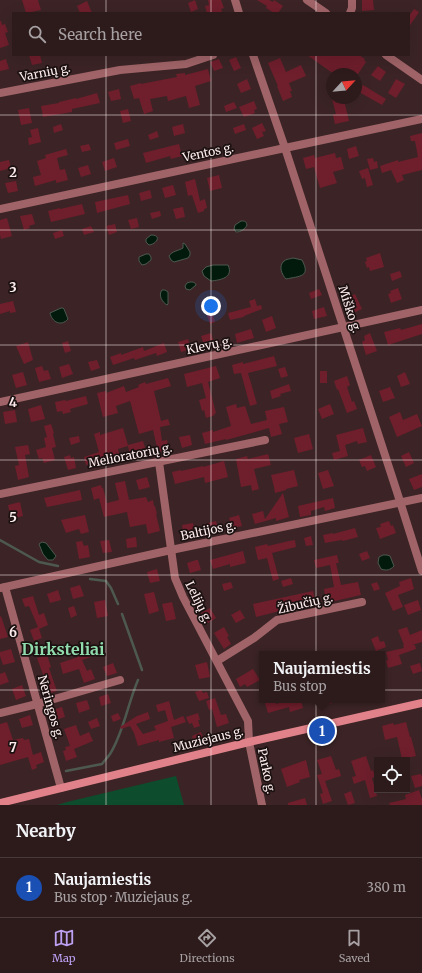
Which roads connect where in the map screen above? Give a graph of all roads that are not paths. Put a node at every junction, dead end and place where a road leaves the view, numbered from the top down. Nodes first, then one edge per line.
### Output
1 (235, 0) edge
2 (307, 0) edge
3 (352, 0) edge
4 (239, 12) edge
5 (325, 12) edge
6 (350, 12) edge
7 (210, 56) edge
8 (253, 56) edge
9 (387, 56) edge
10 (422, 80) edge
11 (0, 93) edge
12 (422, 119) edge
13 (285, 148) junction
14 (0, 209) edge
15 (422, 310) edge
16 (343, 328) junction
17 (0, 402) edge
18 (265, 440) dead end
19 (159, 462) junction
20 (0, 494) edge
21 (422, 498) edge
22 (401, 503) junction
23 (171, 550) junction
24 (422, 571) edge
25 (3, 588) edge
26 (362, 602) dead end
27 (216, 661) junction
28 (120, 680) dead end
29 (422, 703) edge
30 (37, 704) junction
31 (0, 713) edge
32 (249, 742) junction
33 (61, 788) junction
34 (0, 803) edge
35 (262, 805) edge

1 - 4 street
2 - 5 street
3 - 6 street
7 - 11 street, Varnių g.
8 - 13 street, Miško g.
9 - 10 street
12 - 13 street, Ventos g.
13 - 14 street, Ventos g.
13 - 16 street, Miško g.
15 - 16 street, Klevų g.
16 - 17 street, Klevų g.
16 - 22 street, Miško g.
18 - 19 street, Melioratorių g.
19 - 20 street, Melioratorių g.
19 - 23 street, Lelijų g.
21 - 22 street, Baltijos g.
22 - 23 street, Baltijos g.
22 - 24 street, Miško g.
23 - 25 street, Baltijos g.
23 - 27 street, Lelijų g.
25 - 30 street, Neringos g.
26 - 27 street, Žibučių g.
27 - 32 street, Lelijų g.
28 - 30 street
29 - 32 main road, Muziejaus g.
30 - 31 street
30 - 33 street, Neringos g.
32 - 33 main road, Muziejaus g.
32 - 35 street, Parko g.
33 - 34 main road, Muziejaus g.

